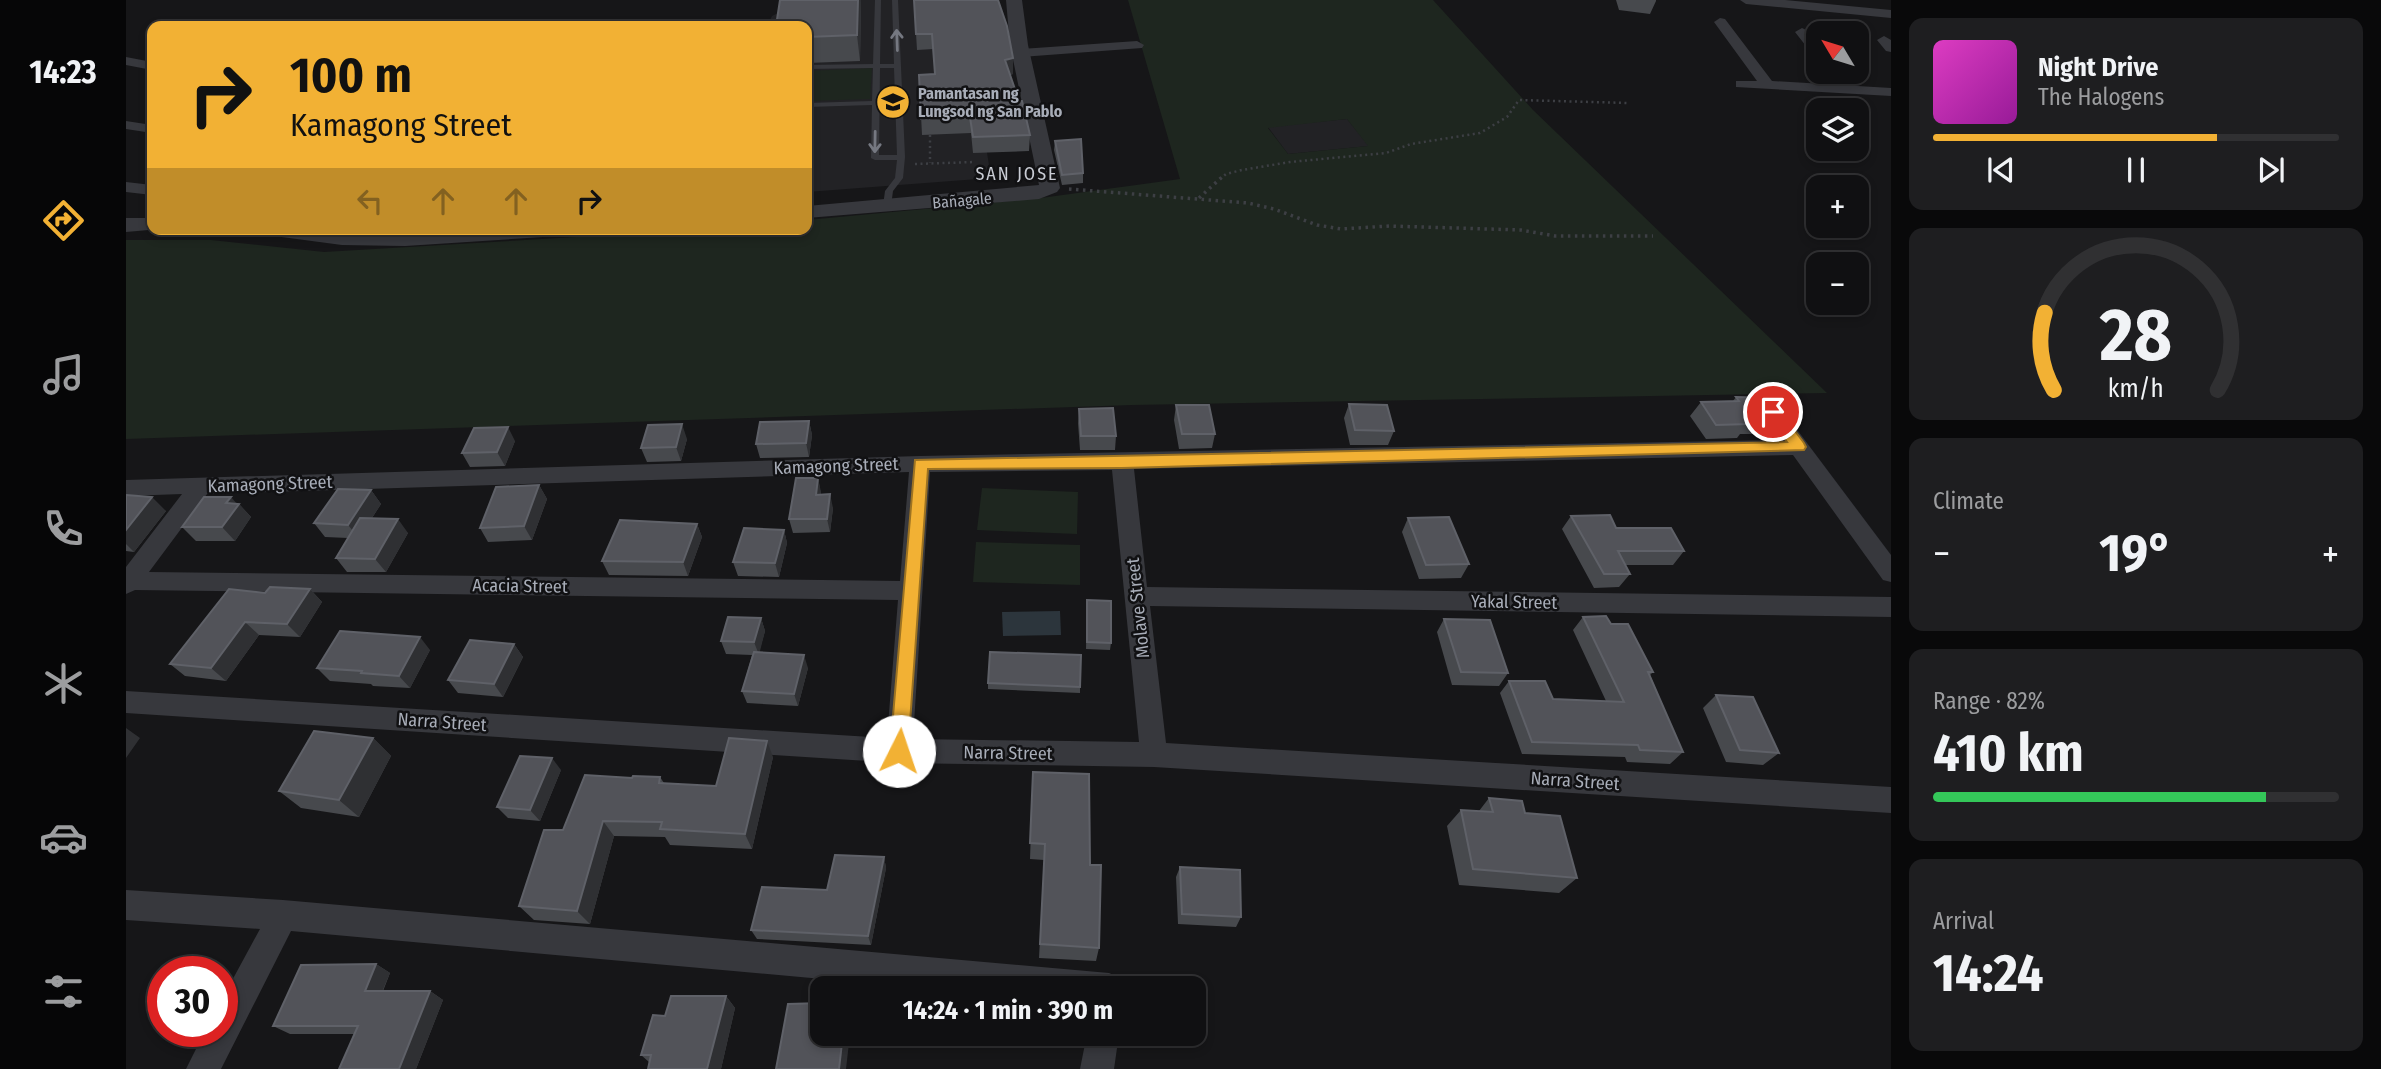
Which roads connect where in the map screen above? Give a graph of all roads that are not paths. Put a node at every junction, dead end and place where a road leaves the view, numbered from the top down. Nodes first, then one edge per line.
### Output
1 (878, 0) edge
2 (895, 0) edge
3 (1014, 0) edge
4 (1745, 0) edge
5 (1891, 14) edge
6 (1720, 23) dead end
7 (1802, 32) dead end
8 (1806, 37) edge
9 (1137, 45) dead end
10 (1021, 53) junction
11 (126, 61) edge
12 (147, 65) edge
13 (877, 66) junction
14 (898, 66) junction
15 (812, 68) edge
16 (1741, 84) dead end
17 (1843, 84) edge
18 (1767, 85) junction
19 (1847, 89) junction
20 (1891, 92) edge
21 (876, 103) junction
22 (812, 105) edge
23 (126, 125) edge
24 (147, 128) edge
25 (901, 162) junction
26 (126, 187) edge
27 (147, 189) edge
28 (887, 206) junction
29 (812, 212) edge
30 (126, 225) edge
31 (147, 225) edge
32 (319, 235) edge
33 (466, 235) edge
34 (1773, 412) edge
35 (1799, 447) junction
36 (1122, 462) junction
37 (920, 464) junction
38 (201, 486) junction
39 (126, 488) edge
40 (1891, 573) edge
41 (128, 583) edge
42 (911, 590) junction
43 (1137, 596) junction
44 (1891, 607) edge
45 (126, 702) edge
46 (899, 751) junction
47 (1154, 755) junction
48 (1891, 800) edge
49 (126, 905) edge
50 (283, 915) junction
51 (984, 976) edge
52 (1101, 1046) edge
53 (203, 1069) edge
54 (1097, 1069) edge

1 - 13 lane
14 -> 2 lane
3 - 10 street
4 - 5 street
6 - 18 street
7 - 8 street
9 - 10 street
10 - 28 street, Bañagale
11 - 12 street
13 - 14 lane
13 - 15 lane
13 - 21 lane
14 - 25 lane
16 - 18 street
17 - 19 street
18 - 19 street
19 - 20 street
21 - 22 lane
21 -> 25 lane
23 - 24 street
25 - 28 lane
26 - 27 street
28 - 29 street, Bañagale
30 - 31 street
32 - 33 street
34 - 35 street
35 - 36 street, Kamagong Street
35 - 40 street
36 - 37 street, Kamagong Street
36 - 43 street, Molave Street
37 - 38 street, Kamagong Street
37 - 42 street
38 - 39 street, Kamagong Street
38 - 41 street
41 - 42 street, Acacia Street
42 - 46 street
43 - 44 street, Yakal Street
43 - 47 street, Molave Street
45 - 46 street, Narra Street
46 - 47 street, Narra Street
47 - 48 street, Narra Street
49 - 50 street
50 - 51 street
50 - 53 street
52 - 54 street

